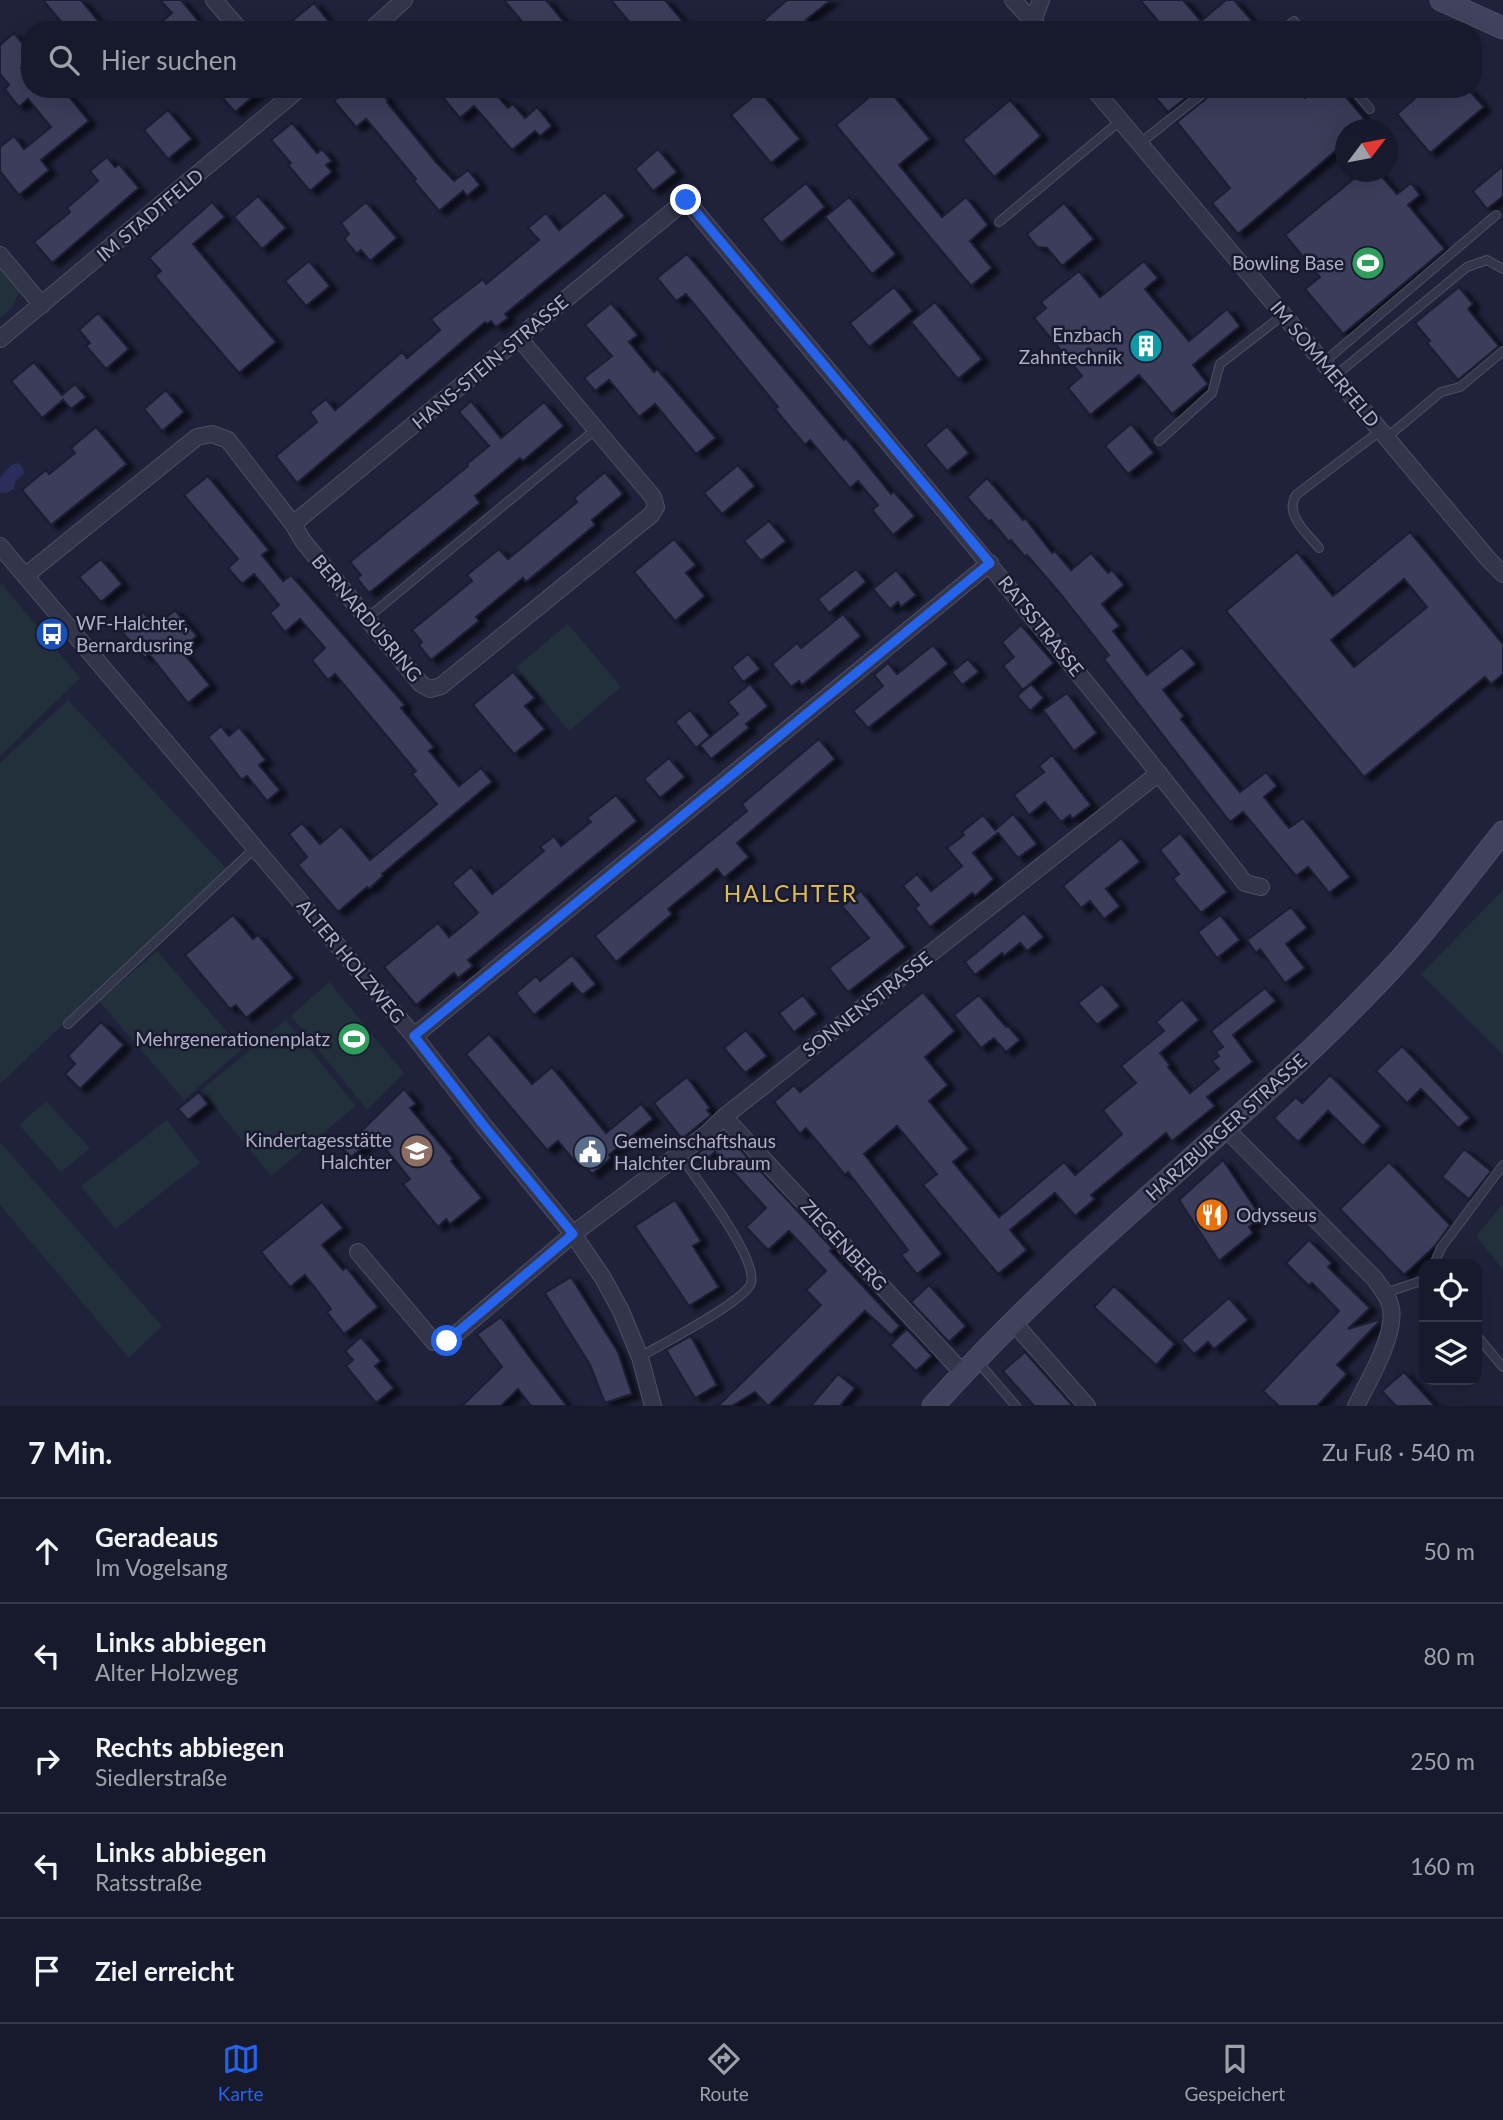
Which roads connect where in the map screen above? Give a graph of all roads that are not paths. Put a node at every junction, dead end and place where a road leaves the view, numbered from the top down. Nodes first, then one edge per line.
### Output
1 (214, 0) edge
2 (404, 0) edge
3 (1013, 0) edge
4 (1041, 0) edge
5 (1441, 0) edge
6 (232, 21) edge
7 (381, 21) edge
8 (1033, 21) edge
9 (1038, 21) edge
10 (1503, 28) edge
11 (286, 98) edge
12 (1101, 98) edge
13 (1197, 98) edge
14 (1361, 98) edge
15 (1370, 109) dead end
16 (1120, 121) junction
17 (1139, 144) junction
18 (686, 200) joint
19 (1496, 215) dead end
20 (999, 222) dead end
21 (0, 255) edge
22 (1503, 269) edge
23 (42, 305) junction
24 (1283, 315) junction
25 (519, 338) junction
26 (0, 339) edge
27 (1503, 351) edge
28 (1323, 363) junction
29 (1335, 376) junction
30 (596, 429) junction
31 (1383, 434) junction
32 (1159, 441) dead end
33 (293, 524) junction
34 (0, 546) edge
35 (1319, 548) dead end
36 (990, 563) junction
37 (1503, 574) edge
38 (26, 576) junction
39 (366, 618) junction
40 (1159, 773) junction
41 (1503, 832) edge
42 (255, 848) junction
43 (1261, 887) dead end
44 (68, 1024) dead end
45 (414, 1036) junction
46 (724, 1117) junction
47 (1226, 1129) junction
48 (679, 1154) junction
49 (1503, 1166) edge
50 (573, 1234) junction
51 (358, 1252) dead end
52 (1436, 1259) edge
53 (1419, 1282) edge
54 (1385, 1293) junction
55 (1013, 1322) junction
56 (1482, 1342) edge
57 (640, 1357) junction
58 (970, 1366) junction
59 (1503, 1367) edge
60 (653, 1406) edge
61 (933, 1406) edge
62 (1016, 1406) edge
63 (1087, 1406) edge
64 (1356, 1406) edge

1 - 6 street
2 - 7 street
3 - 8 street
4 - 9 street
5 - 10 main road
11 - 23 street, IM STADTFELD
12 - 16 street, IM SOMMERFELD
13 - 17 lane
14 - 15 lane
16 - 17 street, IM SOMMERFELD
16 - 20 lane
17 - 24 street, IM SOMMERFELD
18 - 25 street, HANS-STEIN-STRASSE
18 - 36 street, RATSSTRASSE
19 - 28 lane
21 - 23 street
22 - 29 lane
23 - 26 street, IM STADTFELD
24 - 28 street, IM SOMMERFELD
24 - 32 lane
25 - 30 street, BERNARDUSRING
25 - 33 street, HANS-STEIN-STRASSE
27 - 31 lane
28 - 29 street, IM SOMMERFELD
29 - 31 street, IM SOMMERFELD
30 - 39 lane
30 - 39 street, BERNARDUSRING
31 - 35 lane
31 - 37 street, IM SOMMERFELD
33 - 38 street, BERNARDUSRING
33 - 39 street, BERNARDUSRING
34 - 38 street, ALTER HOLZWEG
36 - 40 street, RATSSTRASSE
36 - 45 street
38 - 42 street, ALTER HOLZWEG
40 - 43 street, RATSSTRASSE
40 - 46 street, SONNENSTRASSE
41 - 47 main road, HARZBURGER STRASSE
42 - 44 lane
42 - 45 street, ALTER HOLZWEG
45 - 50 street, ALTER HOLZWEG
46 - 48 street, SONNENSTRASSE
46 - 58 street, ZIEGENBERG
47 - 54 street
47 - 55 main road, HARZBURGER STRASSE
48 - 50 street, SONNENSTRASSE
48 - 57 lane
49 - 52 lane
50 - 51 street, SONNENSTRASSE
50 - 57 street, ALTER HOLZWEG
53 - 54 lane
54 - 64 street
55 - 58 main road, HARZBURGER STRASSE
55 - 63 street
56 - 59 lane
57 - 60 street, ALTER HOLZWEG
58 - 61 main road, HARZBURGER STRASSE
58 - 62 lane

